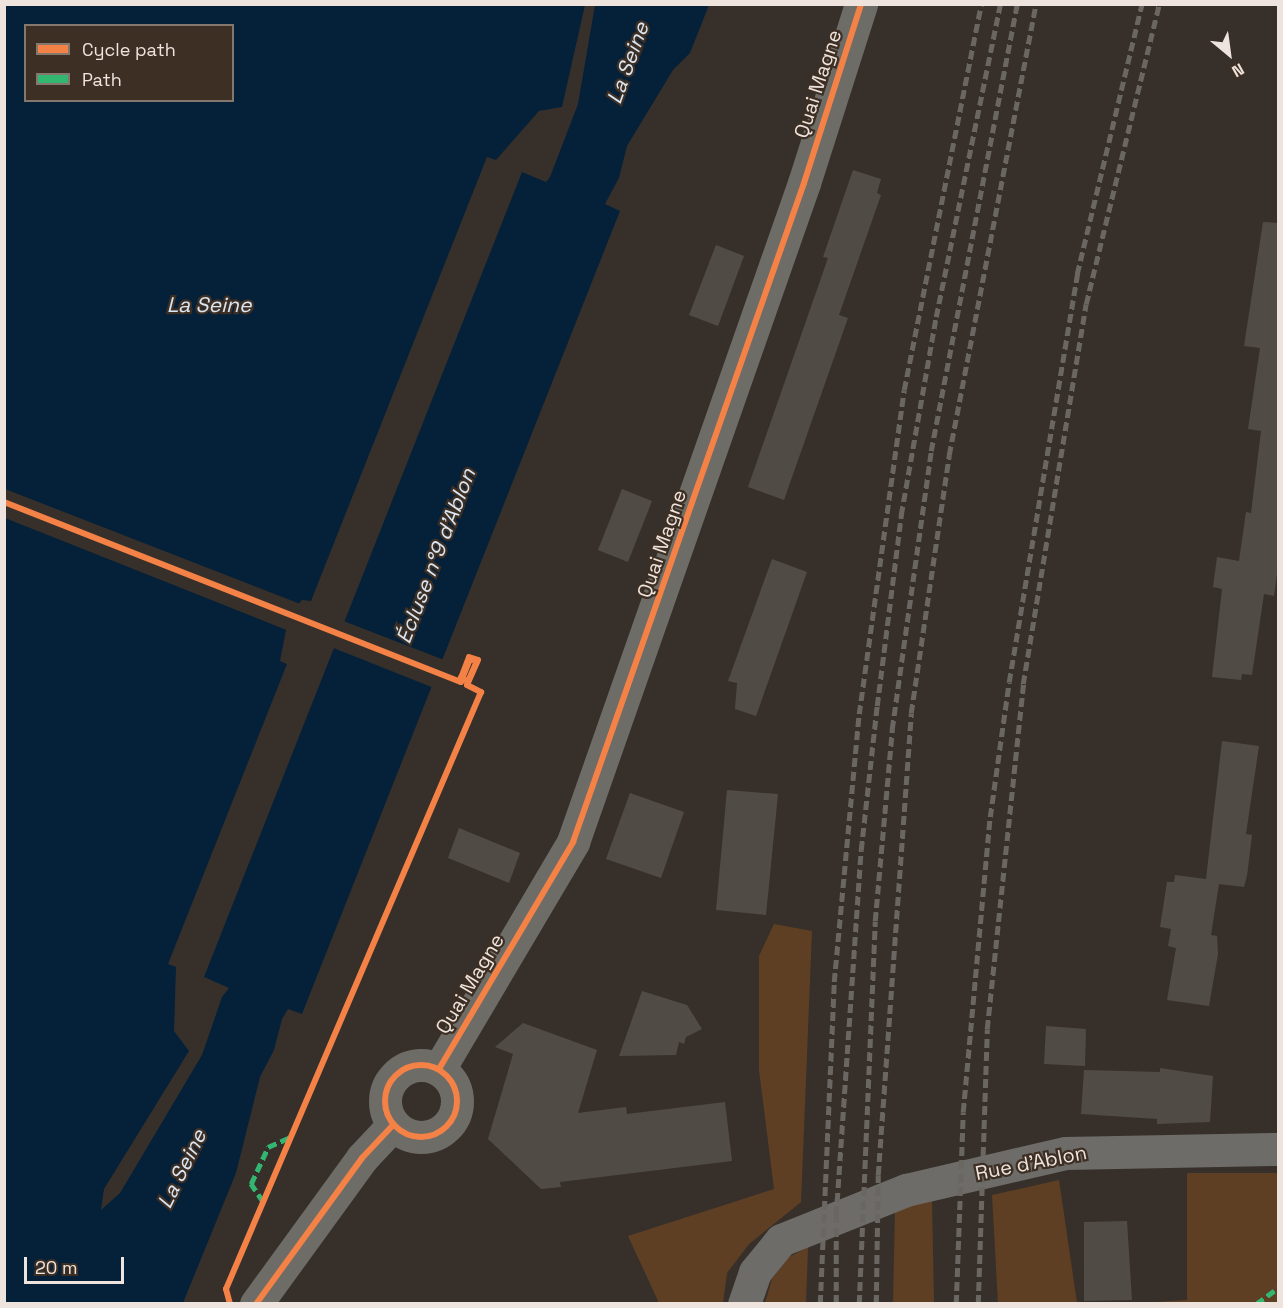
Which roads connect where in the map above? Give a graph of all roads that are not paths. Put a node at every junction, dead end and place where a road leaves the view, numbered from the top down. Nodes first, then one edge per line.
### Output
1 (861, 4) edge
2 (439, 1069) junction
3 (393, 1125) junction
4 (1278, 1149) edge
5 (256, 1304) edge
6 (744, 1304) edge

1 - 2 main road, Quai Magne
2 - 3 main road
2 - 3 main road
3 - 5 main road
4 - 6 street, Rue d'Ablon

